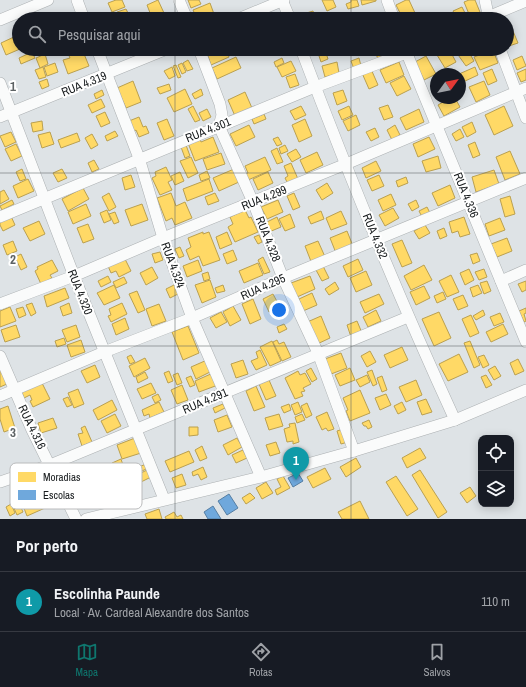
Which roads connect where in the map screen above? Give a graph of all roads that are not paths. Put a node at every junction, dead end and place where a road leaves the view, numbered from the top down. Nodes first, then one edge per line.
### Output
1 (48, 0) edge
2 (77, 0) edge
3 (179, 0) edge
4 (283, 0) edge
5 (386, 0) edge
6 (486, 0) edge
7 (526, 1) edge
8 (19, 12) edge
9 (81, 12) edge
10 (184, 12) edge
11 (255, 12) edge
12 (287, 12) edge
13 (391, 12) edge
14 (487, 12) edge
15 (501, 12) edge
16 (12, 15) edge
17 (0, 20) edge
18 (100, 56) edge
19 (150, 56) edge
20 (203, 56) edge
21 (304, 56) edge
22 (396, 56) edge
23 (408, 56) edge
24 (504, 56) edge
25 (107, 74) junction
26 (0, 83) edge
27 (315, 87) junction
28 (521, 90) edge
29 (12, 112) junction
30 (0, 117) edge
31 (526, 118) edge
32 (437, 125) junction
33 (219, 126) junction
34 (139, 158) junction
35 (346, 164) junction
36 (526, 178) edge
37 (44, 199) junction
38 (253, 202) junction
39 (468, 202) junction
40 (0, 216) edge
41 (164, 238) junction
42 (376, 239) junction
43 (526, 270) edge
44 (74, 276) junction
45 (283, 278) junction
46 (501, 281) junction
47 (0, 304) edge
48 (408, 317) junction
49 (192, 318) junction
50 (526, 342) edge
51 (104, 352) junction
52 (318, 353) junction
53 (0, 356) edge
54 (14, 390) junction
55 (526, 390) edge
56 (225, 392) junction
57 (0, 396) edge
58 (455, 420) junction
59 (135, 430) junction
60 (354, 451) junction
61 (49, 463) edge
62 (55, 463) edge
63 (261, 477) junction
64 (10, 479) edge
65 (0, 482) edge
66 (164, 499) junction
67 (142, 505) edge
68 (71, 509) edge
69 (125, 509) edge
70 (76, 519) edge
71 (86, 519) edge

1 - 8 street
2 - 9 street
3 - 10 street
4 - 11 street
4 - 12 street
5 - 13 street
6 - 14 street
7 - 15 street
16 - 17 street
18 - 25 street, RUA 4.324
19 - 25 street, RUA 4.319
20 - 33 street, RUA 4.328
21 - 27 street, RUA 4.332
22 - 27 street, RUA 4.301
23 - 32 street, RUA 4.336
24 - 28 street
25 - 29 street, RUA 4.319
25 - 34 street, RUA 4.324
26 - 29 street, RUA 4.320
27 - 33 street, RUA 4.301
27 - 35 street, RUA 4.332
28 - 31 street
28 - 32 street, RUA 4.299
29 - 30 street, RUA 4.319
29 - 37 street, RUA 4.320
32 - 35 street, RUA 4.299
32 - 39 street, RUA 4.336
33 - 34 street, RUA 4.301
33 - 38 street, RUA 4.328
34 - 37 street, RUA 4.301
34 - 41 street, RUA 4.324
35 - 38 street, RUA 4.299
35 - 42 street, RUA 4.332
36 - 39 street, RUA 4.295
37 - 40 street, RUA 4.301
37 - 44 street, RUA 4.320
38 - 41 street, RUA 4.299
38 - 45 street, RUA 4.328
39 - 42 street, RUA 4.295
39 - 46 street, RUA 4.336
41 - 44 street, RUA 4.299
41 - 49 street, RUA 4.324
42 - 45 street, RUA 4.295
42 - 48 street, RUA 4.332
43 - 46 street
44 - 47 street, RUA 4.299
44 - 51 street, RUA 4.320
45 - 49 street, RUA 4.295
45 - 52 street, RUA 4.328
46 - 50 street, RUA 4.336
48 - 52 street, RUA 4.291
48 - 58 street, RUA 4.332
49 - 51 street, RUA 4.295
49 - 56 street, RUA 4.324
51 - 54 street, RUA 4.295
51 - 59 street, RUA 4.320
52 - 56 street, RUA 4.291
52 - 60 street, RUA 4.328
53 - 54 street, RUA 4.316
54 - 57 street, RUA 4.295
54 - 61 street, RUA 4.316
55 - 58 street
56 - 59 street, RUA 4.291
56 - 63 street, RUA 4.324
58 - 60 street
59 - 62 street, RUA 4.291
59 - 66 street, RUA 4.320
60 - 63 street
63 - 66 street
64 - 65 street, RUA 4.291
66 - 67 street
68 - 70 street, RUA 4.316
69 - 71 street

